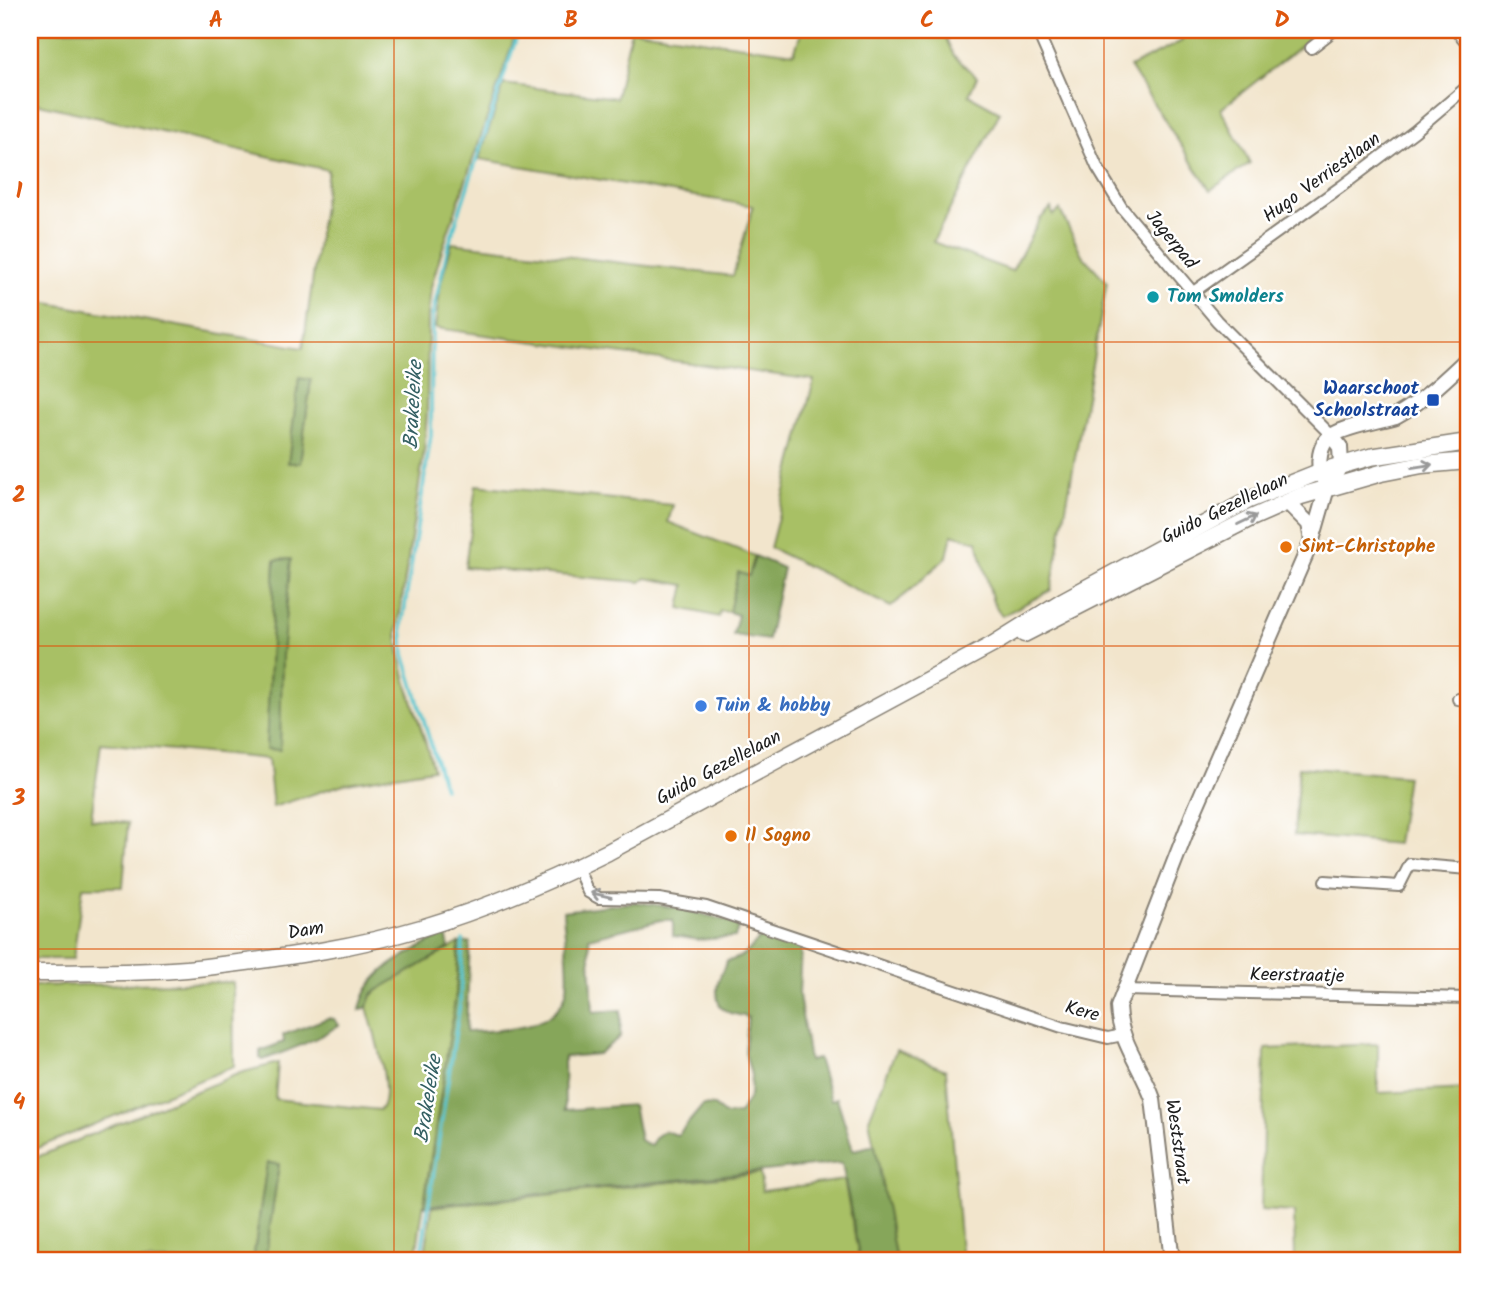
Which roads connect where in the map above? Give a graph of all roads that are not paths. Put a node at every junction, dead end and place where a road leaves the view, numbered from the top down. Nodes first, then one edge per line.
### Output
1 (1037, 30) edge
2 (1334, 30) edge
3 (1456, 30) edge
4 (1468, 44) edge
5 (1311, 48) dead end
6 (1468, 86) edge
7 (1192, 293) junction
8 (1468, 358) edge
9 (1331, 435) junction
10 (1468, 442) edge
11 (1468, 461) edge
12 (1341, 466) junction
13 (1319, 472) junction
14 (1327, 488) junction
15 (1287, 502) junction
16 (1311, 540) junction
17 (1189, 542) junction
18 (577, 867) junction
19 (1468, 869) edge
20 (1325, 881) dead end
21 (30, 973) edge
22 (1124, 990) junction
23 (1468, 998) edge
24 (1123, 1035) junction
25 (1172, 1261) edge

1 - 7 street, Jagerpad
2 - 5 street
3 - 4 street
6 - 7 street, Hugo Verriestlaan
7 - 9 street, Jagerpad
8 - 9 street
9 - 12 street
9 - 13 street
10 - 12 main road, Guido Gezellelaan
14 -> 11 main road, Guido Gezellelaan
12 - 13 main road, Guido Gezellelaan
12 - 14 street, Kere
13 - 14 street
13 - 17 main road, Guido Gezellelaan
14 - 15 main road, Guido Gezellelaan
14 - 16 street, Kere
15 - 16 street
17 -> 15 main road, Guido Gezellelaan
16 - 22 street, Kere
17 - 18 main road, Guido Gezellelaan
18 - 21 main road, Dam
24 -> 18 street, Kere
19 - 20 street
22 - 23 street, Keerstraatje
22 - 24 street, Kere
24 - 25 street, Weststraat

